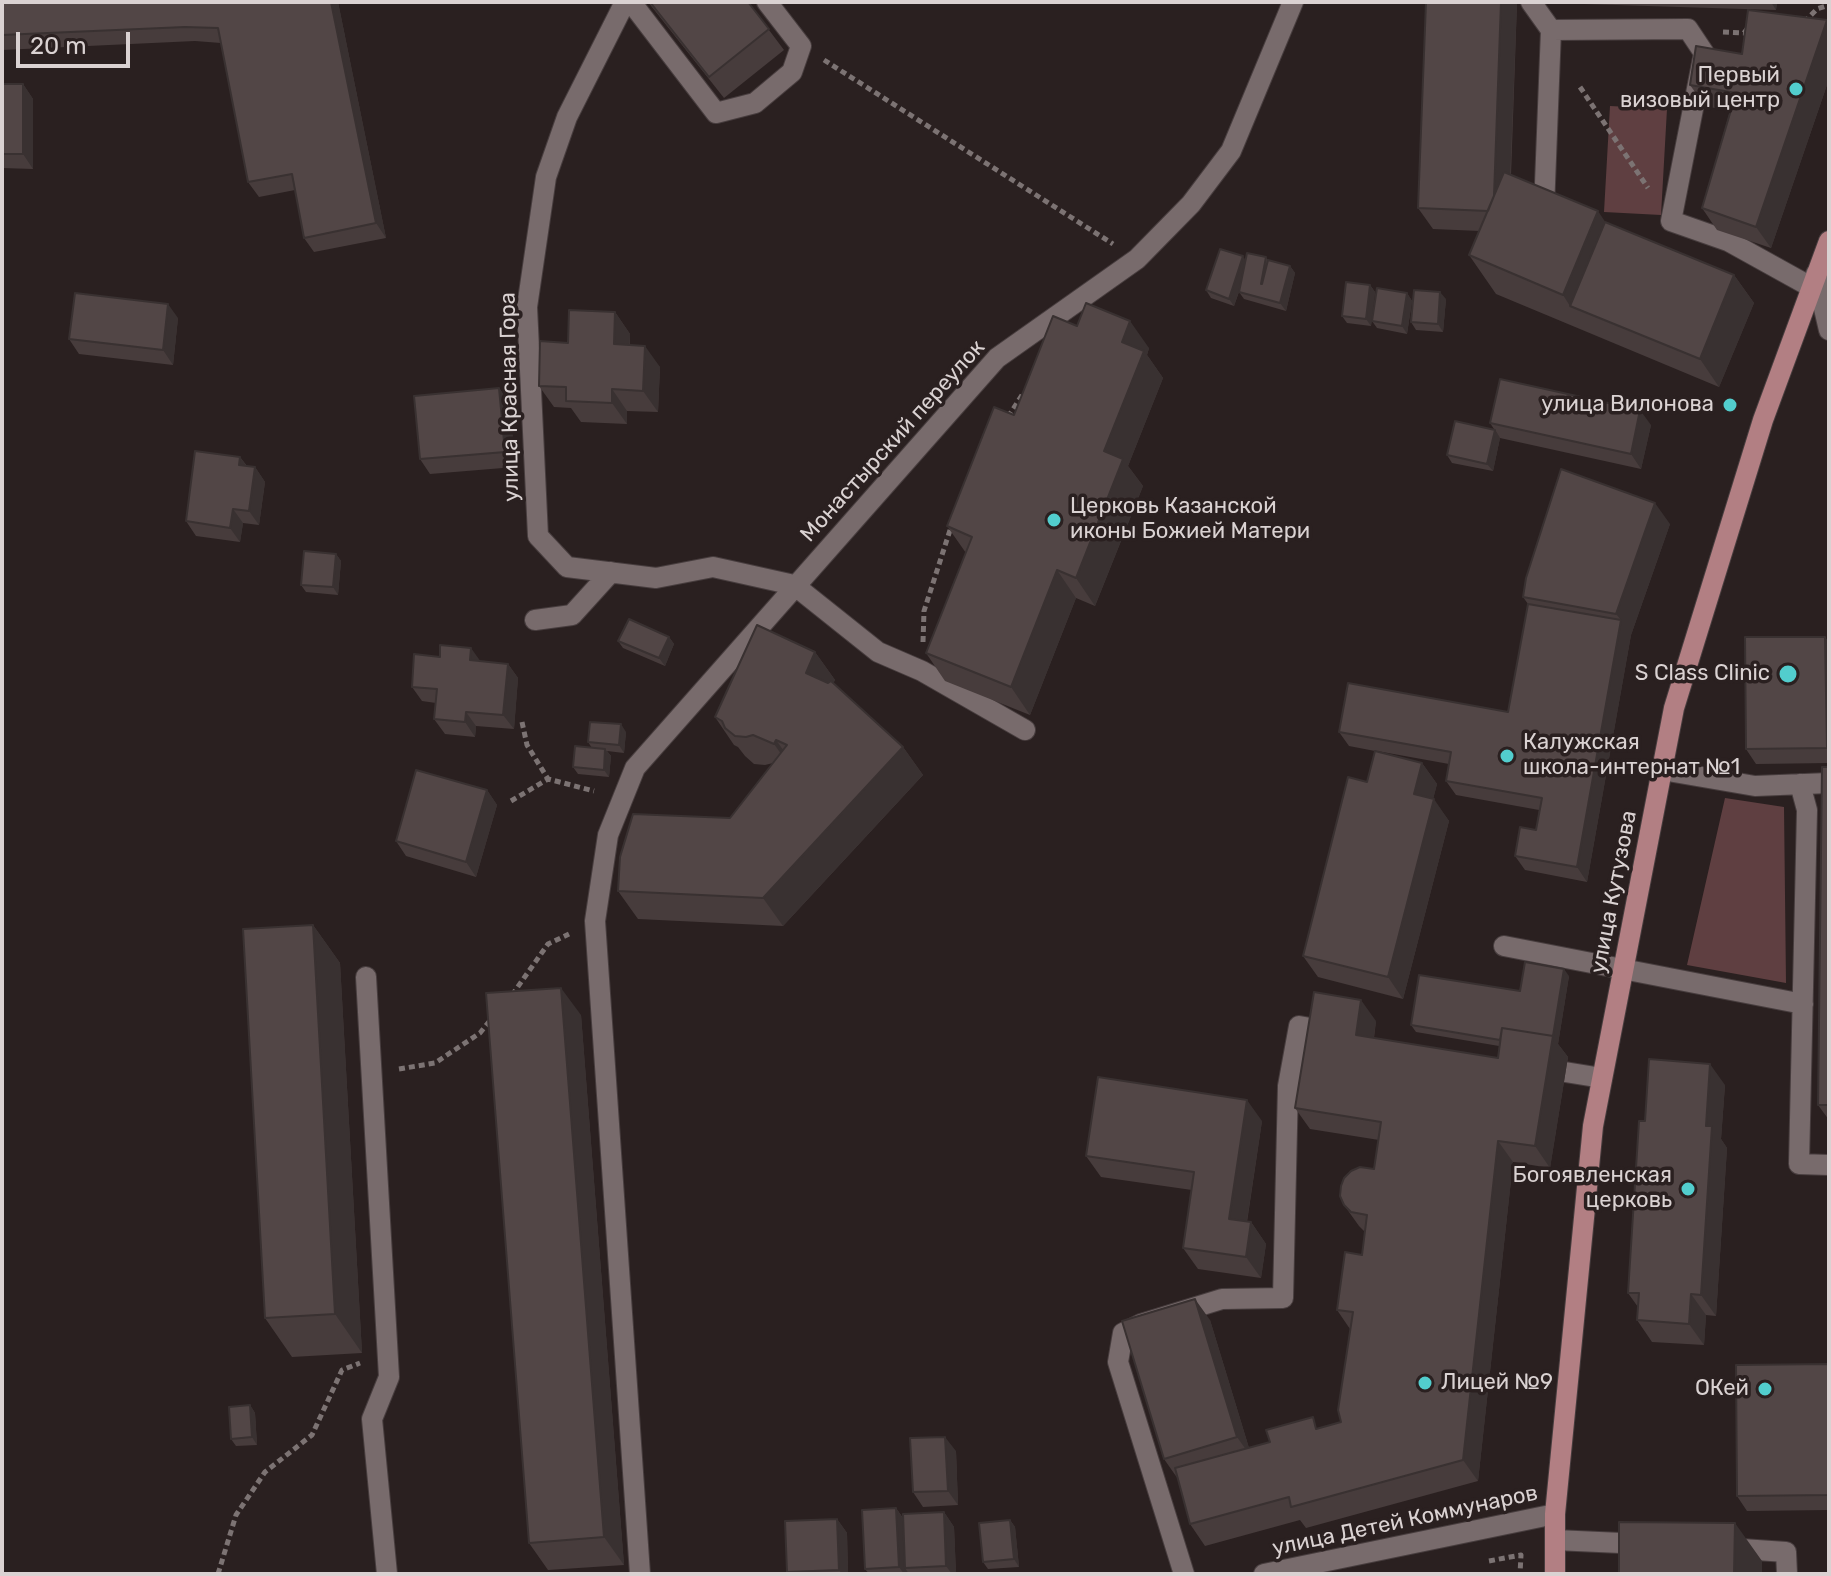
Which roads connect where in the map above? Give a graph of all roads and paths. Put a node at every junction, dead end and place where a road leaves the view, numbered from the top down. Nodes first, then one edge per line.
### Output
1 (625, 2) edge
2 (631, 2) edge
3 (767, 2) edge
4 (1293, 2) edge
5 (1531, 2) edge
6 (1829, 5) edge
7 (1751, 21) edge
8 (1803, 23) edge
9 (1688, 29) junction
10 (1551, 37) junction
11 (801, 46) junction
12 (1544, 209) edge
13 (1671, 221) junction
14 (1829, 241) edge
15 (1137, 259) junction
16 (1813, 281) junction
17 (1829, 330) edge
18 (1025, 391) edge
19 (1008, 417) edge
20 (955, 513) edge
21 (611, 572) junction
22 (794, 585) junction
23 (535, 620) dead end
24 (922, 671) junction
25 (522, 722) dead end
26 (1025, 730) dead end
27 (1662, 770) junction
28 (548, 779) junction
29 (1829, 783) edge
30 (1800, 784) junction
31 (511, 801) dead end
32 (621, 801) junction
33 (595, 921) junction
34 (1504, 946) dead end
35 (1623, 970) junction
36 (366, 977) dead end
37 (504, 1004) edge
38 (1803, 1004) junction
39 (496, 1014) edge
40 (1350, 1035) edge
41 (1565, 1072) dead end
42 (372, 1073) junction
43 (1602, 1078) junction
44 (1829, 1165) edge
45 (387, 1353) junction
46 (1555, 1514) junction
47 (1555, 1540) junction
48 (1666, 1545) edge
49 (1711, 1547) edge
50 (1521, 1555) dead end
51 (218, 1574) edge
52 (387, 1574) edge
53 (640, 1574) edge
54 (1184, 1574) edge
55 (1264, 1574) edge
56 (1520, 1574) edge
57 (1555, 1574) edge
58 (1787, 1574) edge

1 - 21 street, улица Красная Гора
2 - 11 street
3 - 11 street
4 - 15 street, Монастырский переулок
5 - 10 street
6 - 8 path
7 - 9 path
9 - 10 street
9 - 13 street
10 - 12 street
10 - 13 path
11 - 15 path
13 - 16 street
14 - 16 main road, улица Кутузова
15 - 22 street, Монастырский переулок
16 - 17 street
16 - 27 main road, улица Кутузова
18 - 19 path
20 - 24 path
21 - 22 street, улица Красная Гора
21 - 23 street
22 - 24 street
22 - 32 street, Монастырский переулок
24 - 26 street
25 - 28 path
27 - 30 street
27 - 35 main road, улица Кутузова
28 - 31 path
28 - 32 path
29 - 30 street
30 - 38 street
32 - 33 street, Монастырский переулок
33 - 37 path
33 - 53 street, Монастырский переулок
34 - 35 street
35 - 38 street
35 - 43 main road, улица Кутузова
36 - 42 street
38 - 44 street
39 - 42 path
40 - 54 street
41 - 43 street
42 - 45 street
43 - 46 main road, улица Кутузова
45 - 51 path
45 - 52 street
46 - 47 main road, улица Кутузова
46 - 55 street, улица Детей Коммунаров
47 - 48 street
47 - 57 main road, улица Кутузова
49 - 58 street
50 - 56 path

